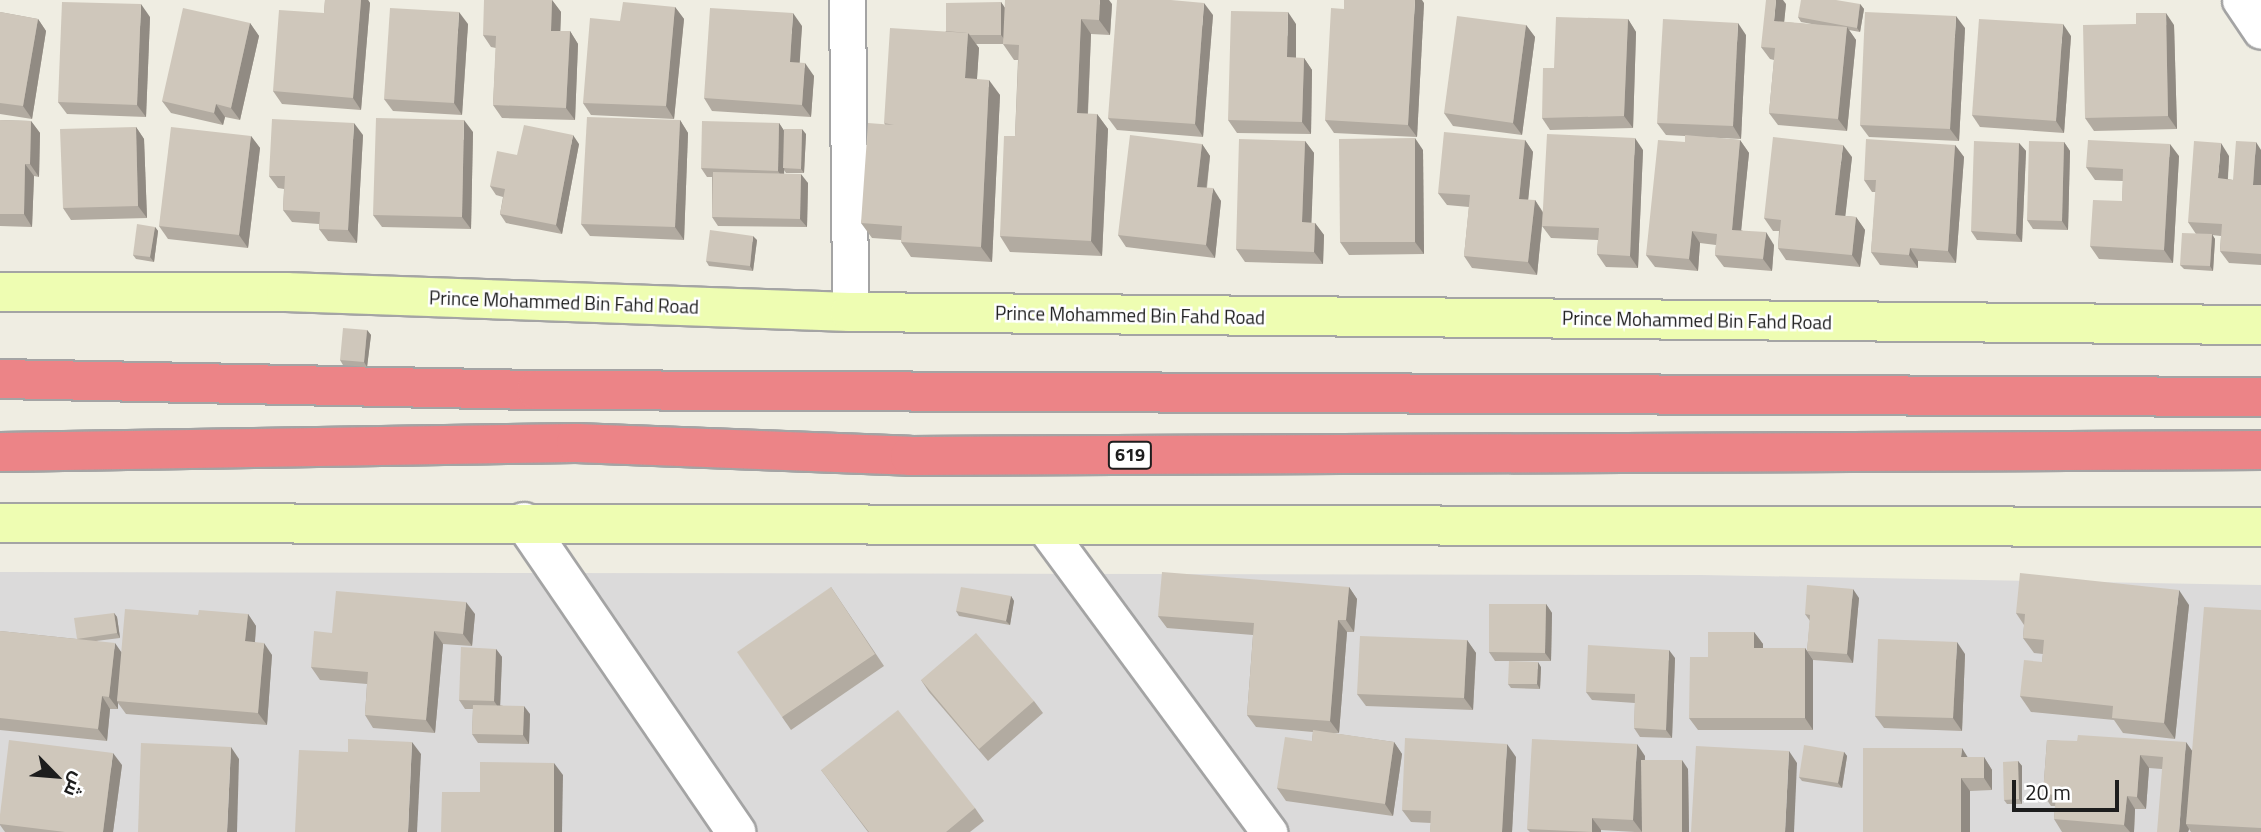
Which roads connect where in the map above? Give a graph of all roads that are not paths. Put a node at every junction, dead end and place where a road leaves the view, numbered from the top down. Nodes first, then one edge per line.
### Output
1 (847, 0) edge
2 (2240, 0) edge
3 (2261, 31) edge
4 (0, 292) edge
5 (850, 312) junction
6 (2261, 325) edge
7 (0, 379) edge
8 (2261, 397) edge
9 (2261, 450) edge
10 (0, 452) edge
11 (524, 522) junction
12 (0, 523) edge
13 (2261, 527) edge
14 (1045, 528) junction
15 (736, 832) edge
16 (1269, 832) edge

1 - 5 street
2 - 3 street
4 - 5 main road, Prince Mohammed Bin Fahd Road
5 - 6 main road, Prince Mohammed Bin Fahd Road
7 - 8 highway
9 - 10 highway, 619
11 - 12 main road
11 - 14 main road
11 - 15 street
13 - 14 main road
14 - 16 street

